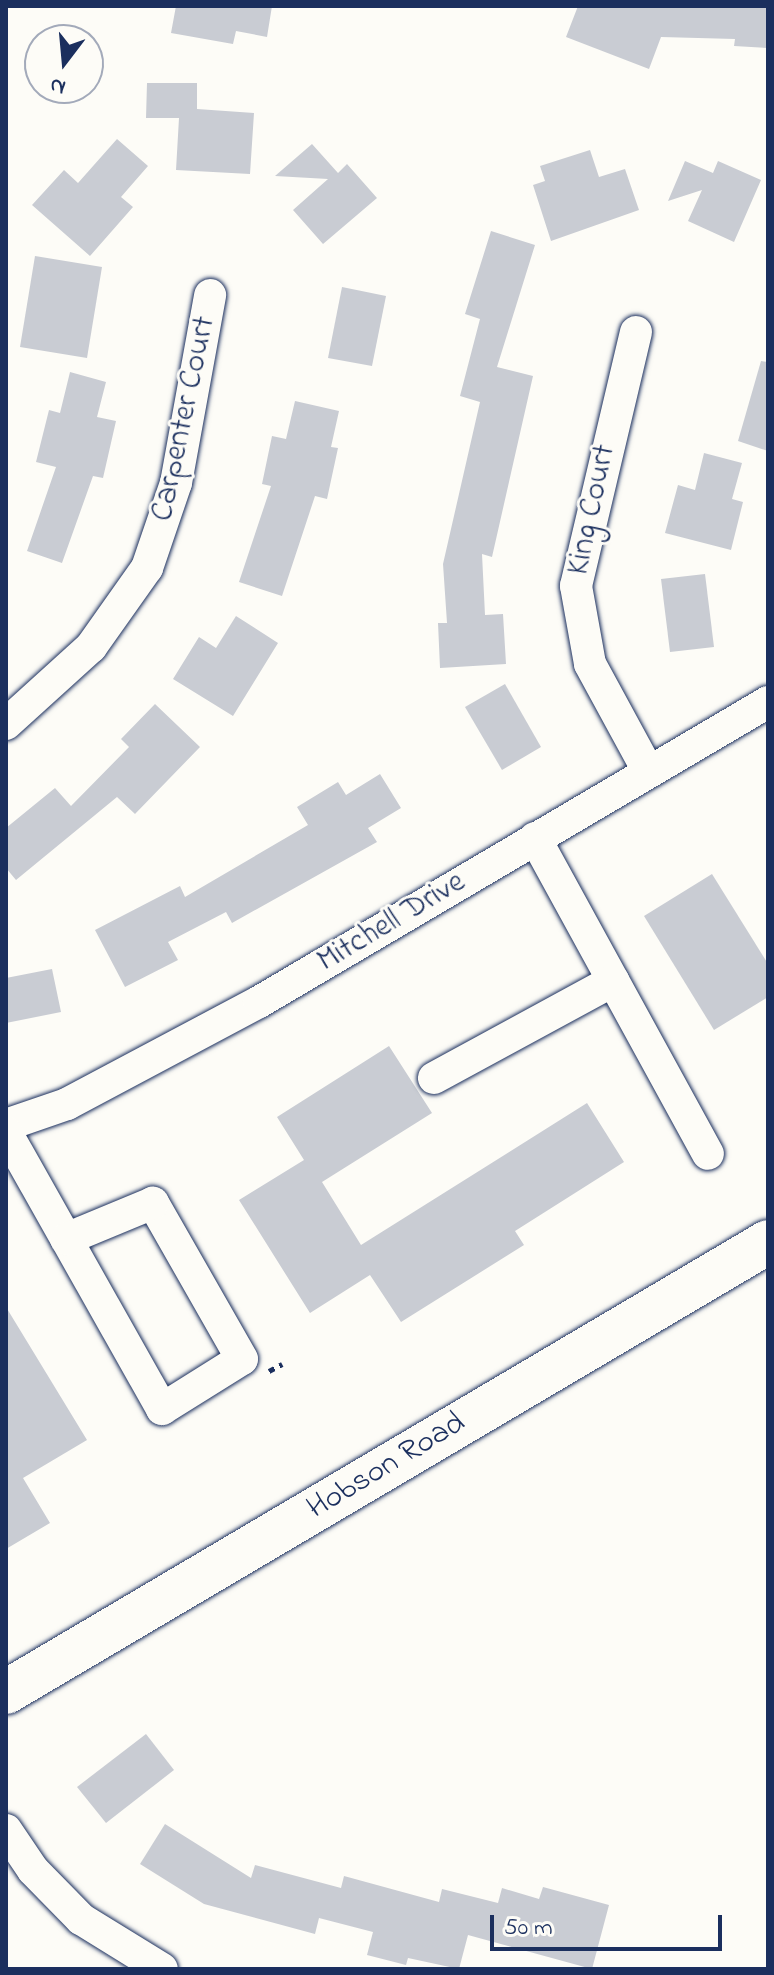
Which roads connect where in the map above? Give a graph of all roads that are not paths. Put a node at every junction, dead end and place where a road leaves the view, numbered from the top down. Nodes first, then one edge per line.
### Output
1 (210, 295) dead end
2 (636, 332) dead end
3 (768, 702) edge
4 (6, 724) edge
5 (648, 771) junction
6 (535, 838) junction
7 (613, 981) junction
8 (434, 1078) dead end
9 (6, 1125) edge
10 (6, 1132) edge
11 (708, 1154) dead end
12 (66, 1239) junction
13 (768, 1242) edge
14 (6, 1692) edge
15 (6, 1830) edge
16 (162, 1969) edge

1 - 4 street, Carpenter Court
2 - 5 street, King Court
3 - 5 street, Mitchell Drive
5 - 6 street, Mitchell Drive
6 - 7 street
6 - 9 street, Mitchell Drive
7 - 8 street
7 - 11 street
10 - 12 street
12 - 12 street
13 - 14 main road, Hobson Road
15 - 16 street

